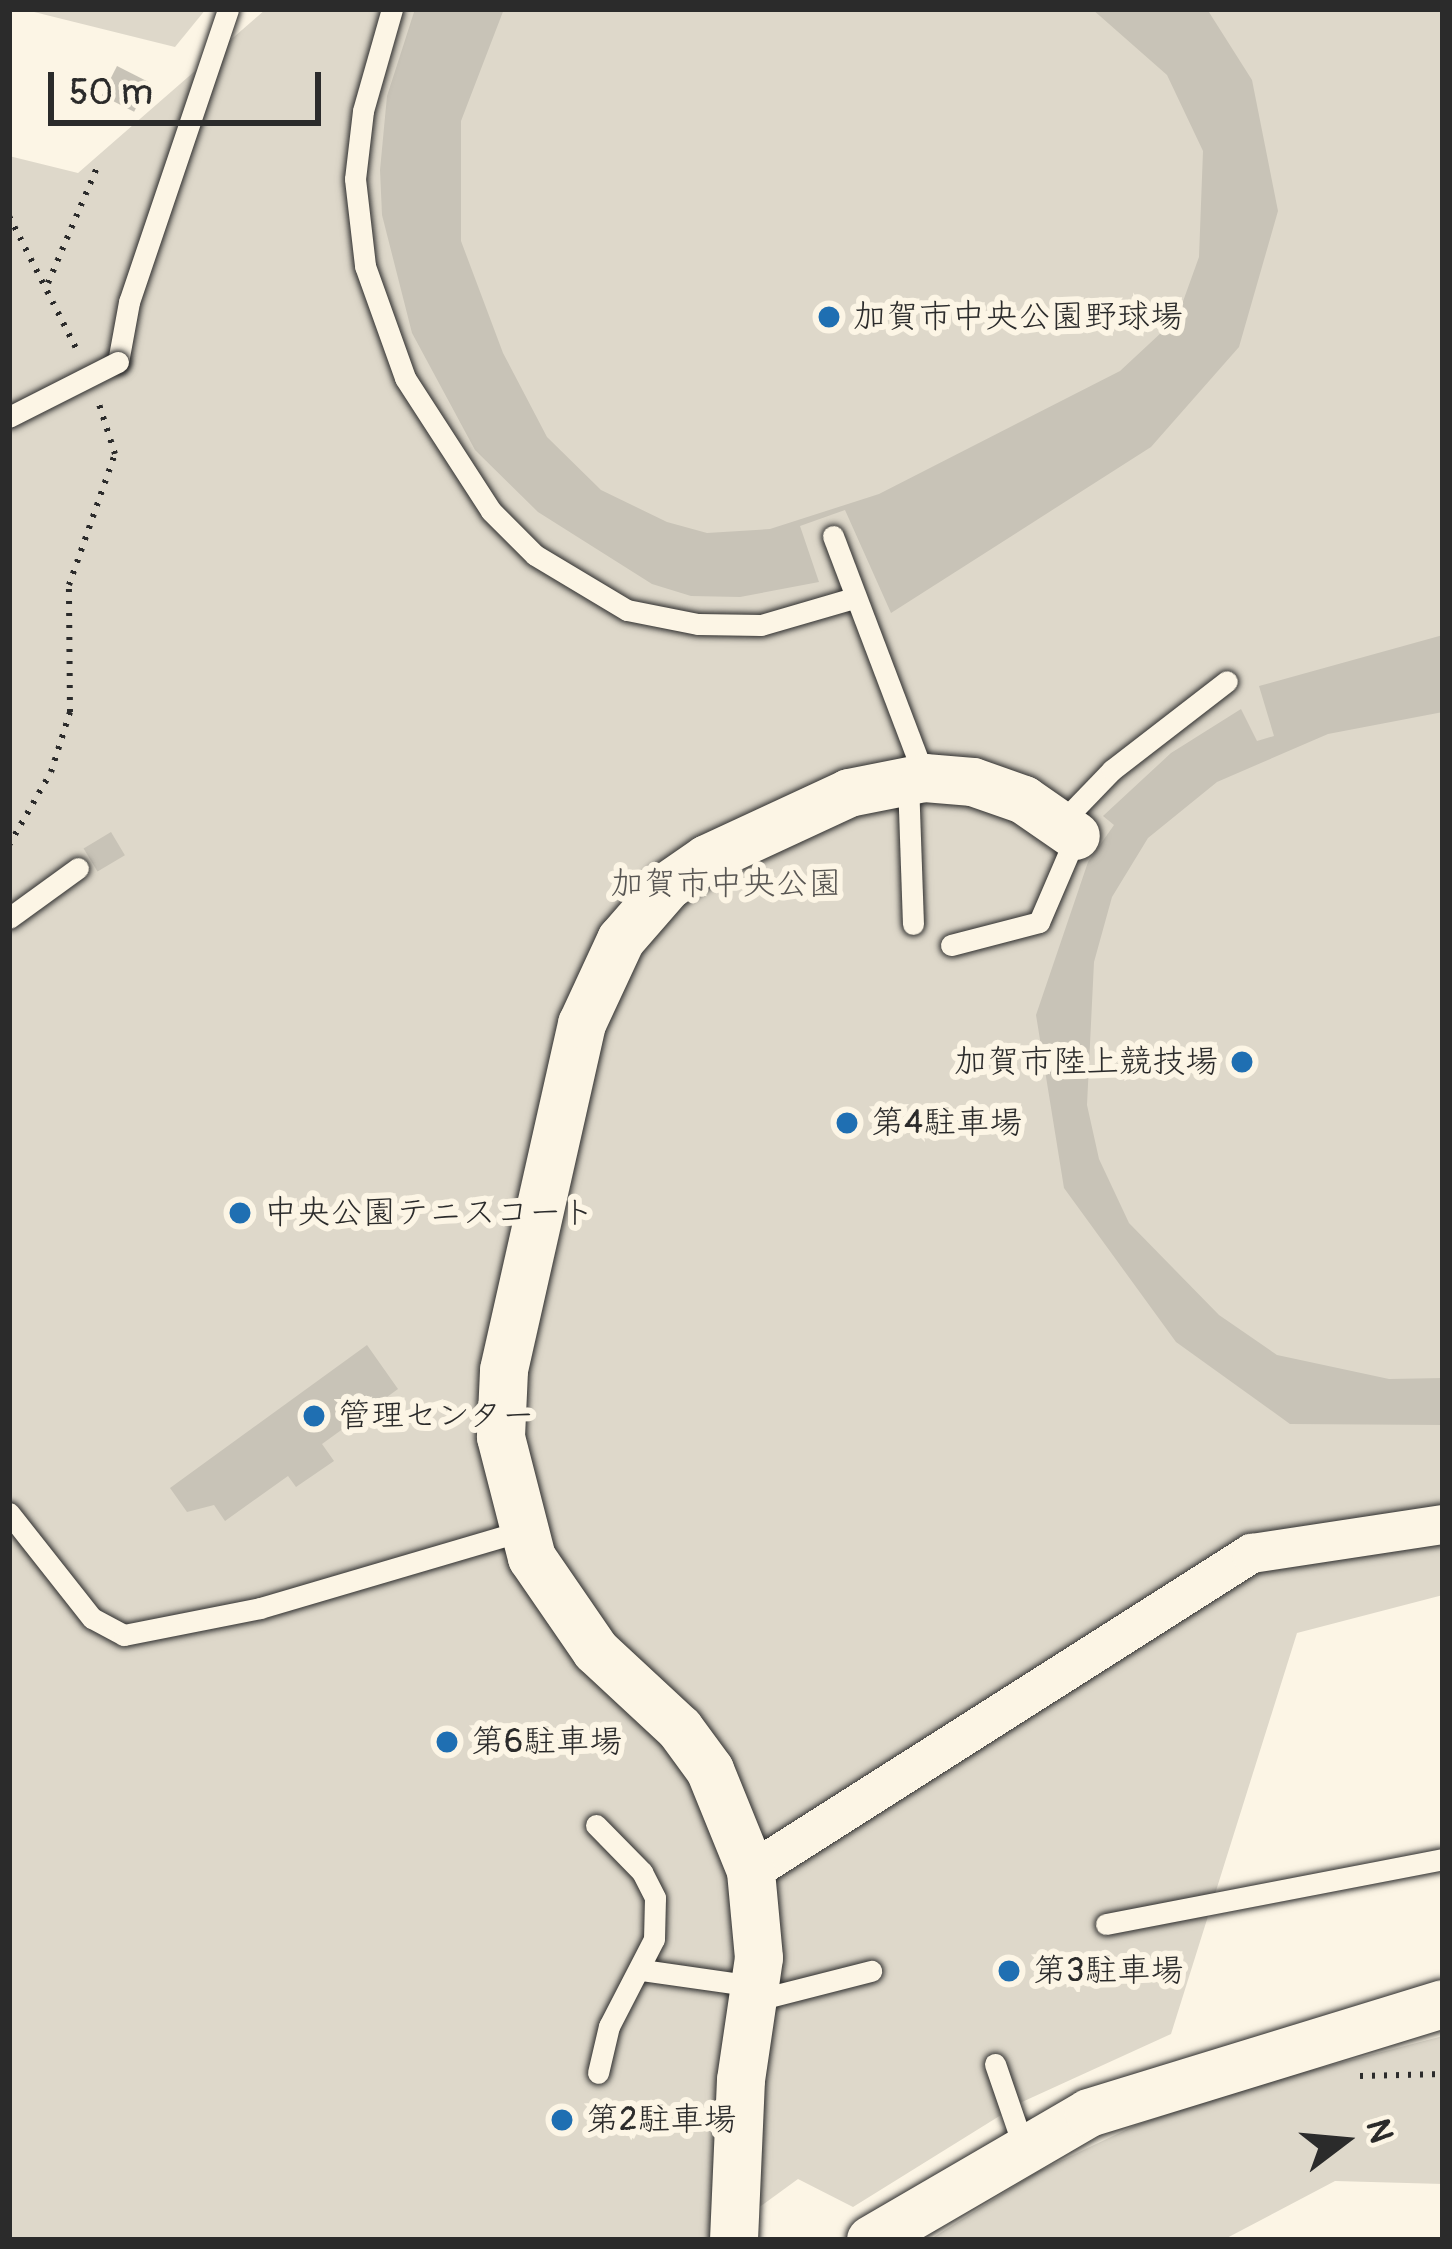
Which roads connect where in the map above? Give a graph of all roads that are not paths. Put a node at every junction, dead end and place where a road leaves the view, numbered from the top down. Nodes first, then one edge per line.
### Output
1 (228, 9) edge
2 (392, 9) edge
3 (9, 417) edge
4 (833, 536) dead end
5 (854, 598) junction
6 (1227, 681) dead end
7 (917, 779) junction
8 (1068, 830) junction
9 (78, 868) dead end
10 (9, 918) edge
11 (913, 925) dead end
12 (951, 945) dead end
13 (9, 1513) edge
14 (1443, 1524) edge
15 (521, 1531) junction
16 (596, 1825) dead end
17 (1443, 1859) edge
18 (751, 1871) junction
19 (1106, 1924) dead end
20 (642, 1970) junction
21 (871, 1971) dead end
22 (754, 1994) junction
23 (1443, 2004) edge
24 (995, 2064) dead end
25 (598, 2073) dead end
26 (1024, 2149) junction
27 (734, 2240) edge
28 (871, 2240) edge

1 - 3 lane, bridge
2 - 5 lane
4 - 5 lane
5 - 7 lane
6 - 8 lane
7 - 8 street
7 - 11 lane
7 - 15 street
8 - 12 lane
9 - 10 lane
13 - 15 lane
14 - 18 street
15 - 18 street
16 - 20 lane
17 - 19 lane
18 - 22 street
20 - 22 lane
20 - 25 lane
21 - 22 lane
22 - 27 street
23 - 26 street
24 - 26 lane
26 - 28 street

